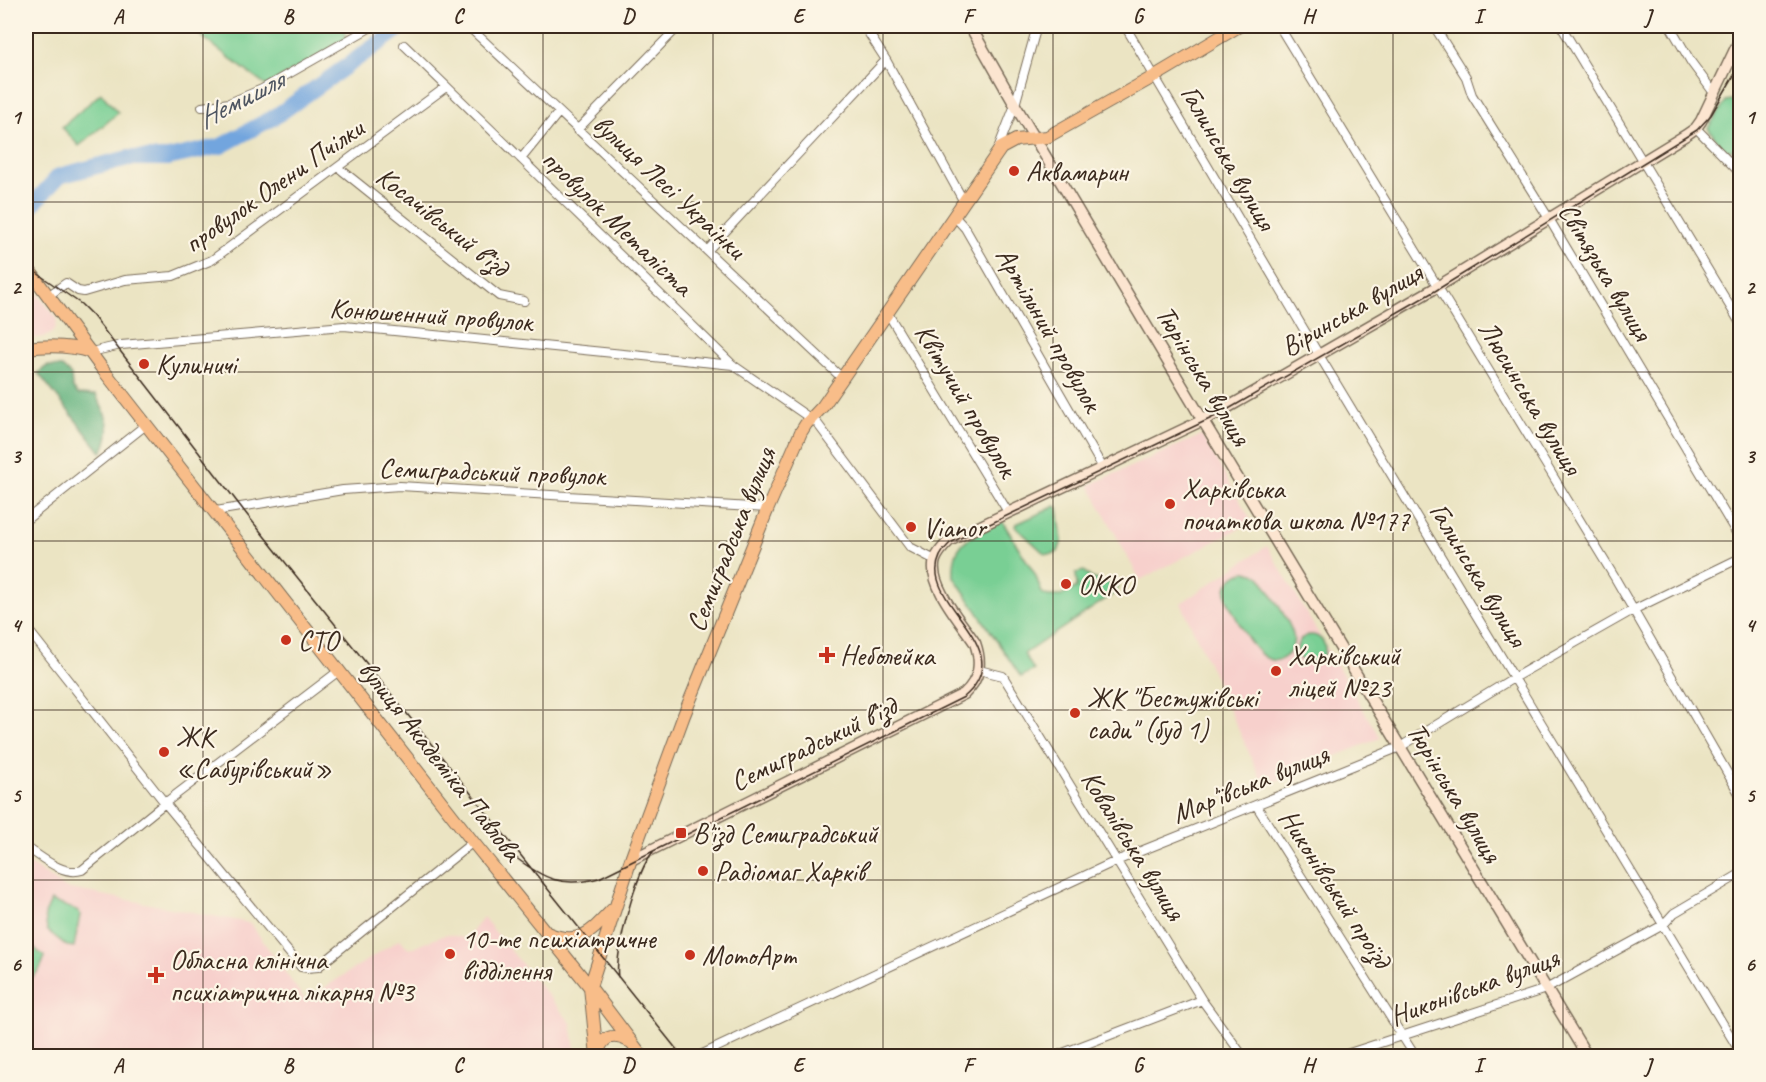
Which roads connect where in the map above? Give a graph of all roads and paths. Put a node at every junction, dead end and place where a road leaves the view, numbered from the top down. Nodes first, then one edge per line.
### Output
1 (373, 26) edge
2 (468, 26) edge
3 (679, 26) edge
4 (864, 26) edge
5 (970, 26) edge
6 (1037, 26) edge
7 (1125, 26) edge
8 (1239, 26) edge
9 (1279, 26) edge
10 (1434, 26) edge
11 (1561, 26) edge
12 (1670, 26) edge
13 (1740, 39) edge
14 (404, 45) dead end
15 (886, 60) junction
16 (1155, 76) junction
17 (446, 87) junction
18 (1714, 93) junction
19 (1015, 105) junction
20 (202, 107) dead end
21 (559, 112) junction
22 (1696, 128) junction
23 (578, 130) junction
24 (1035, 138) junction
25 (997, 152) junction
26 (520, 159) junction
27 (1644, 161) junction
28 (339, 168) junction
29 (1740, 173) edge
30 (964, 202) junction
31 (954, 216) junction
32 (1549, 219) junction
33 (707, 251) junction
34 (26, 266) edge
35 (1437, 287) junction
36 (48, 296) junction
37 (524, 301) dead end
38 (887, 312) junction
39 (1740, 323) edge
40 (26, 348) edge
41 (91, 352) junction
42 (1319, 355) junction
43 (733, 365) junction
44 (842, 378) junction
45 (811, 418) junction
46 (1203, 420) junction
47 (147, 424) junction
48 (1102, 468) junction
49 (768, 508) junction
50 (216, 511) junction
51 (1008, 512) junction
52 (26, 520) edge
53 (1740, 539) edge
54 (1740, 558) edge
55 (935, 560) junction
56 (1633, 610) junction
57 (26, 627) edge
58 (340, 670) junction
59 (979, 670) junction
60 (1515, 677) junction
61 (1400, 747) junction
62 (1740, 795) edge
63 (165, 803) junction
64 (1256, 805) junction
65 (473, 842) junction
66 (26, 847) edge
67 (631, 860) junction
68 (1116, 861) junction
69 (1740, 874) edge
70 (616, 906) junction
71 (1663, 925) junction
72 (547, 933) junction
73 (590, 987) junction
74 (1546, 989) junction
75 (1202, 1000) junction
76 (1403, 1036) junction
77 (629, 1041) junction
78 (1740, 1052) edge
79 (597, 1056) edge
80 (642, 1056) edge
81 (698, 1056) edge
82 (1055, 1056) edge
83 (1243, 1056) edge
84 (1340, 1056) edge
85 (1415, 1056) edge
86 (1587, 1056) edge

1 - 20 street
2 - 21 street, вулиця Лесі Українки
3 - 23 street
4 - 15 street
5 - 19 main road, Тюрінська вулиця
6 - 19 street, Семиградська вулиця
7 - 16 street, Галинська вулиця
8 - 16 main road
9 - 35 street, Люсинська вулиця
10 - 32 street, Світязька вулиця
11 - 27 street
12 - 18 street
13 - 18 main road
14 - 17 street, провулок Металіста
15 - 30 street
15 - 33 street
16 - 24 main road
16 - 42 street, Галинська вулиця
17 - 26 street, провулок Металіста
17 - 28 street, провулок Олени Пчілки
18 - 22 main road
19 - 24 main road, Тюрінська вулиця
19 - 25 street, Семиградська вулиця
21 - 23 street, вулиця Лесі Українки
21 - 26 street
22 - 27 main road, Віринська вулиця
22 - 29 street
23 - 33 street, вулиця Лесі Українки
24 - 25 main road
24 - 46 main road, Тюрінська вулиця
25 - 30 main road, Семиградська вулиця
26 - 43 street, провулок Металіста
27 - 32 main road, Віринська вулиця
27 - 39 street
28 - 36 street, провулок Олени Пчілки
28 - 37 street, Косачівський в’їзд
30 - 31 main road, Семиградська вулиця
31 - 38 main road, Семиградська вулиця
31 - 48 street, Артільний провулок
32 - 35 main road, Віринська вулиця
32 - 53 street, Світязька вулиця
33 - 44 street, вулиця Лесі Українки
34 - 36 main road, вулиця Академіка Павлова
35 - 42 main road, Віринська вулиця
35 - 56 street, Люсинська вулиця
36 - 41 main road, вулиця Академіка Павлова
38 - 44 main road, Семиградська вулиця
38 - 51 street, Квітучий провулок
40 - 41 main road
41 - 43 street, Конюшенний провулок
41 - 47 main road, вулиця Академіка Павлова
42 - 46 main road, Віринська вулиця
42 - 60 street, Галинська вулиця
43 - 45 street, провулок Металіста
44 - 45 main road, Семиградська вулиця
45 - 49 main road, Семиградська вулиця
45 - 55 street
46 - 48 main road, Віринська вулиця
46 - 61 main road, Тюрінська вулиця
47 - 50 main road, вулиця Академіка Павлова
47 - 52 street
48 - 51 main road, Віринська вулиця
49 - 50 street, Семиградський провулок
49 - 67 main road, Семиградська вулиця
50 - 58 main road, вулиця Академіка Павлова
51 - 55 main road, Віринська вулиця
54 - 56 street, Мар'ївська вулиця
55 - 59 main road
56 - 60 street, Мар'ївська вулиця
56 - 62 street, Люсинська вулиця
57 - 63 street
58 - 63 street
58 - 65 main road, вулиця Академіка Павлова
59 - 67 main road, Семиградський в’їзд
59 - 68 street, Ковалівська вулиця
60 - 61 street, Мар'ївська вулиця
60 - 71 street, Галинська вулиця
61 - 64 street, Мар'ївська вулиця
61 - 74 main road, Тюрінська вулиця
63 - 65 street
63 - 66 street
64 - 68 street, Мар'ївська вулиця
64 - 76 street, Никонівський проїзд
65 - 72 main road, вулиця Академіка Павлова
67 - 70 main road, Семиградська вулиця
68 - 75 street, Ковалівська вулиця
68 - 81 street, Мар'ївська вулиця
69 - 71 street, Никонівська вулиця
70 - 72 main road
70 - 73 main road, Семиградська вулиця
71 - 74 street, Никонівська вулиця
71 - 78 street, Галинська вулиця
72 - 73 main road, вулиця Академіка Павлова
73 - 77 main road, вулиця Академіка Павлова
73 - 79 main road
74 - 76 street, Никонівська вулиця
74 - 86 main road, Тюрінська вулиця
75 - 82 street
75 - 83 street, Ковалівська вулиця
76 - 84 street, Никонівська вулиця
76 - 85 street, Никонівський проїзд
77 - 79 main road
77 - 80 main road, вулиця Академіка Павлова

